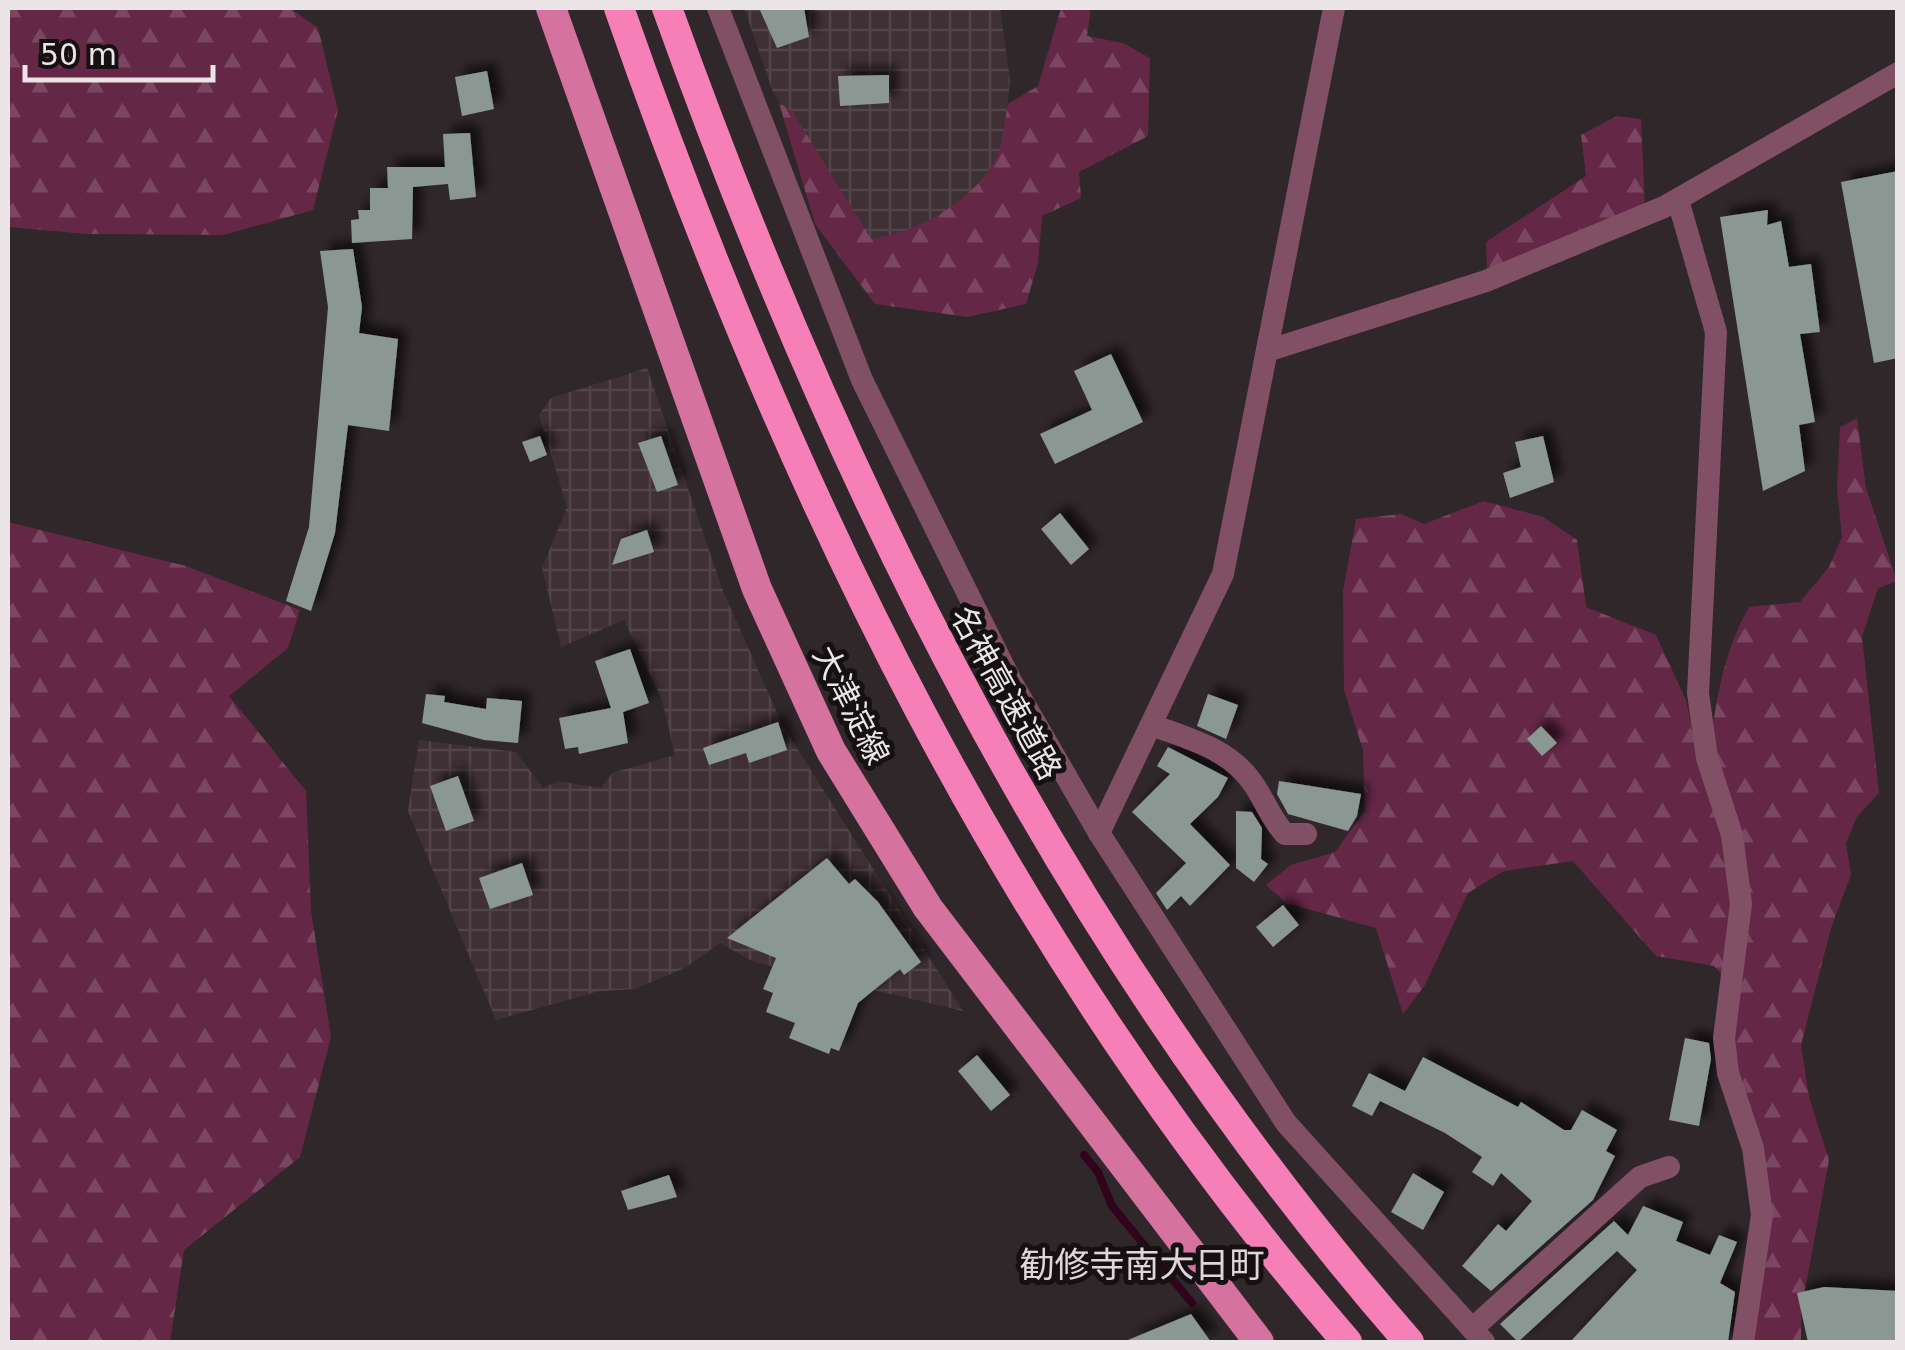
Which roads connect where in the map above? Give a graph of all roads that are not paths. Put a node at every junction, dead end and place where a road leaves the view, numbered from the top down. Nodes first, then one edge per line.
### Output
1 (551, 8) edge
2 (619, 8) edge
3 (667, 8) edge
4 (718, 8) edge
5 (1334, 8) edge
6 (1898, 73) edge
7 (1678, 200) junction
8 (1270, 350) junction
9 (1152, 725) junction
10 (1099, 833) junction
11 (1306, 834) dead end
12 (1670, 1167) dead end
13 (1478, 1336) edge
14 (1259, 1342) edge
15 (1346, 1342) edge
16 (1409, 1342) edge
17 (1744, 1342) edge

1 - 14 main road, 大津淀線
2 - 15 highway
3 - 16 highway, 名神高速道路
4 - 10 street
5 - 8 street
6 - 7 street
7 - 8 street
7 - 17 street
8 - 9 street
9 - 10 street
9 - 11 street
10 - 13 street
12 - 13 street

